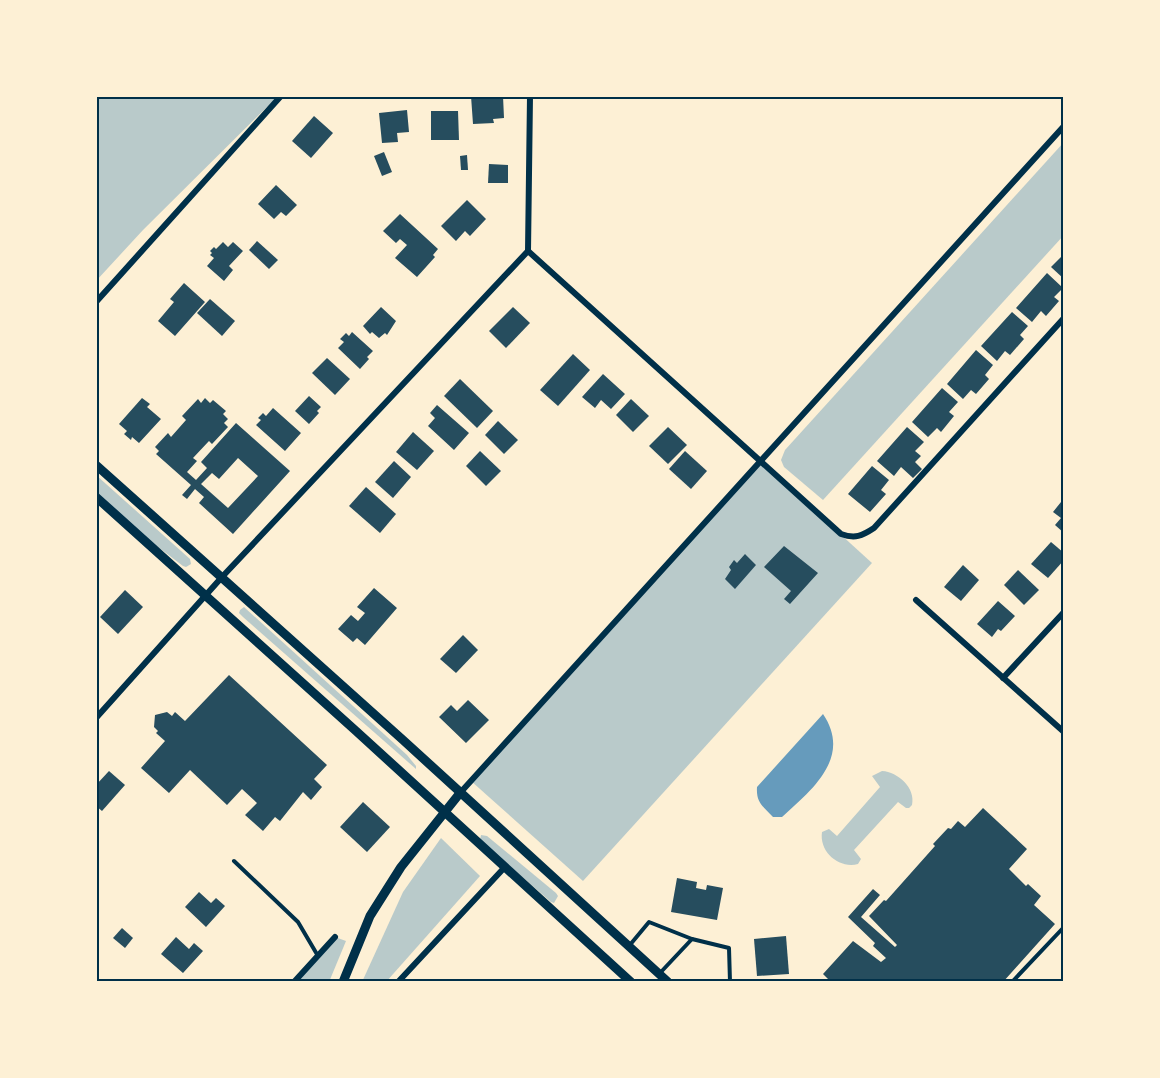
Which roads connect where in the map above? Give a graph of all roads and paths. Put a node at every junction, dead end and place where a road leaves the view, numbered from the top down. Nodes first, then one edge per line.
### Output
1 (281, 96) edge
2 (530, 96) edge
3 (1064, 126) edge
4 (528, 251) junction
5 (96, 302) edge
6 (1064, 318) edge
7 (761, 462) junction
8 (96, 465) edge
9 (96, 497) edge
10 (222, 577) junction
11 (206, 596) junction
12 (916, 600) dead end
13 (1064, 612) edge
14 (1004, 678) junction
15 (96, 718) edge
16 (1064, 732) edge
17 (460, 793) junction
18 (444, 812) junction
19 (234, 861) dead end
20 (504, 868) junction
21 (1064, 927) edge
22 (335, 937) dead end
23 (692, 939) junction
24 (629, 946) junction
25 (318, 956) junction
26 (659, 974) junction
27 (294, 982) edge
28 (343, 982) edge
29 (398, 982) edge
30 (631, 982) edge
31 (668, 982) edge
32 (730, 982) edge
33 (1012, 982) edge

1 - 5 street
2 - 4 street
3 - 7 street
4 - 7 street
4 - 10 street
6 - 7 street
7 - 17 street
8 - 10 street
9 - 11 street
10 - 11 street
10 - 17 street
11 - 15 street
11 - 18 street
12 - 14 street
13 - 14 street
14 - 16 street
17 - 18 street
17 - 24 street
18 - 20 street
18 - 28 street
19 - 25 lane
20 - 29 street
20 - 30 street
21 - 33 lane
22 - 25 street
23 - 24 lane
23 - 26 lane
23 - 32 lane
24 - 26 street
25 - 27 street
26 - 31 street

